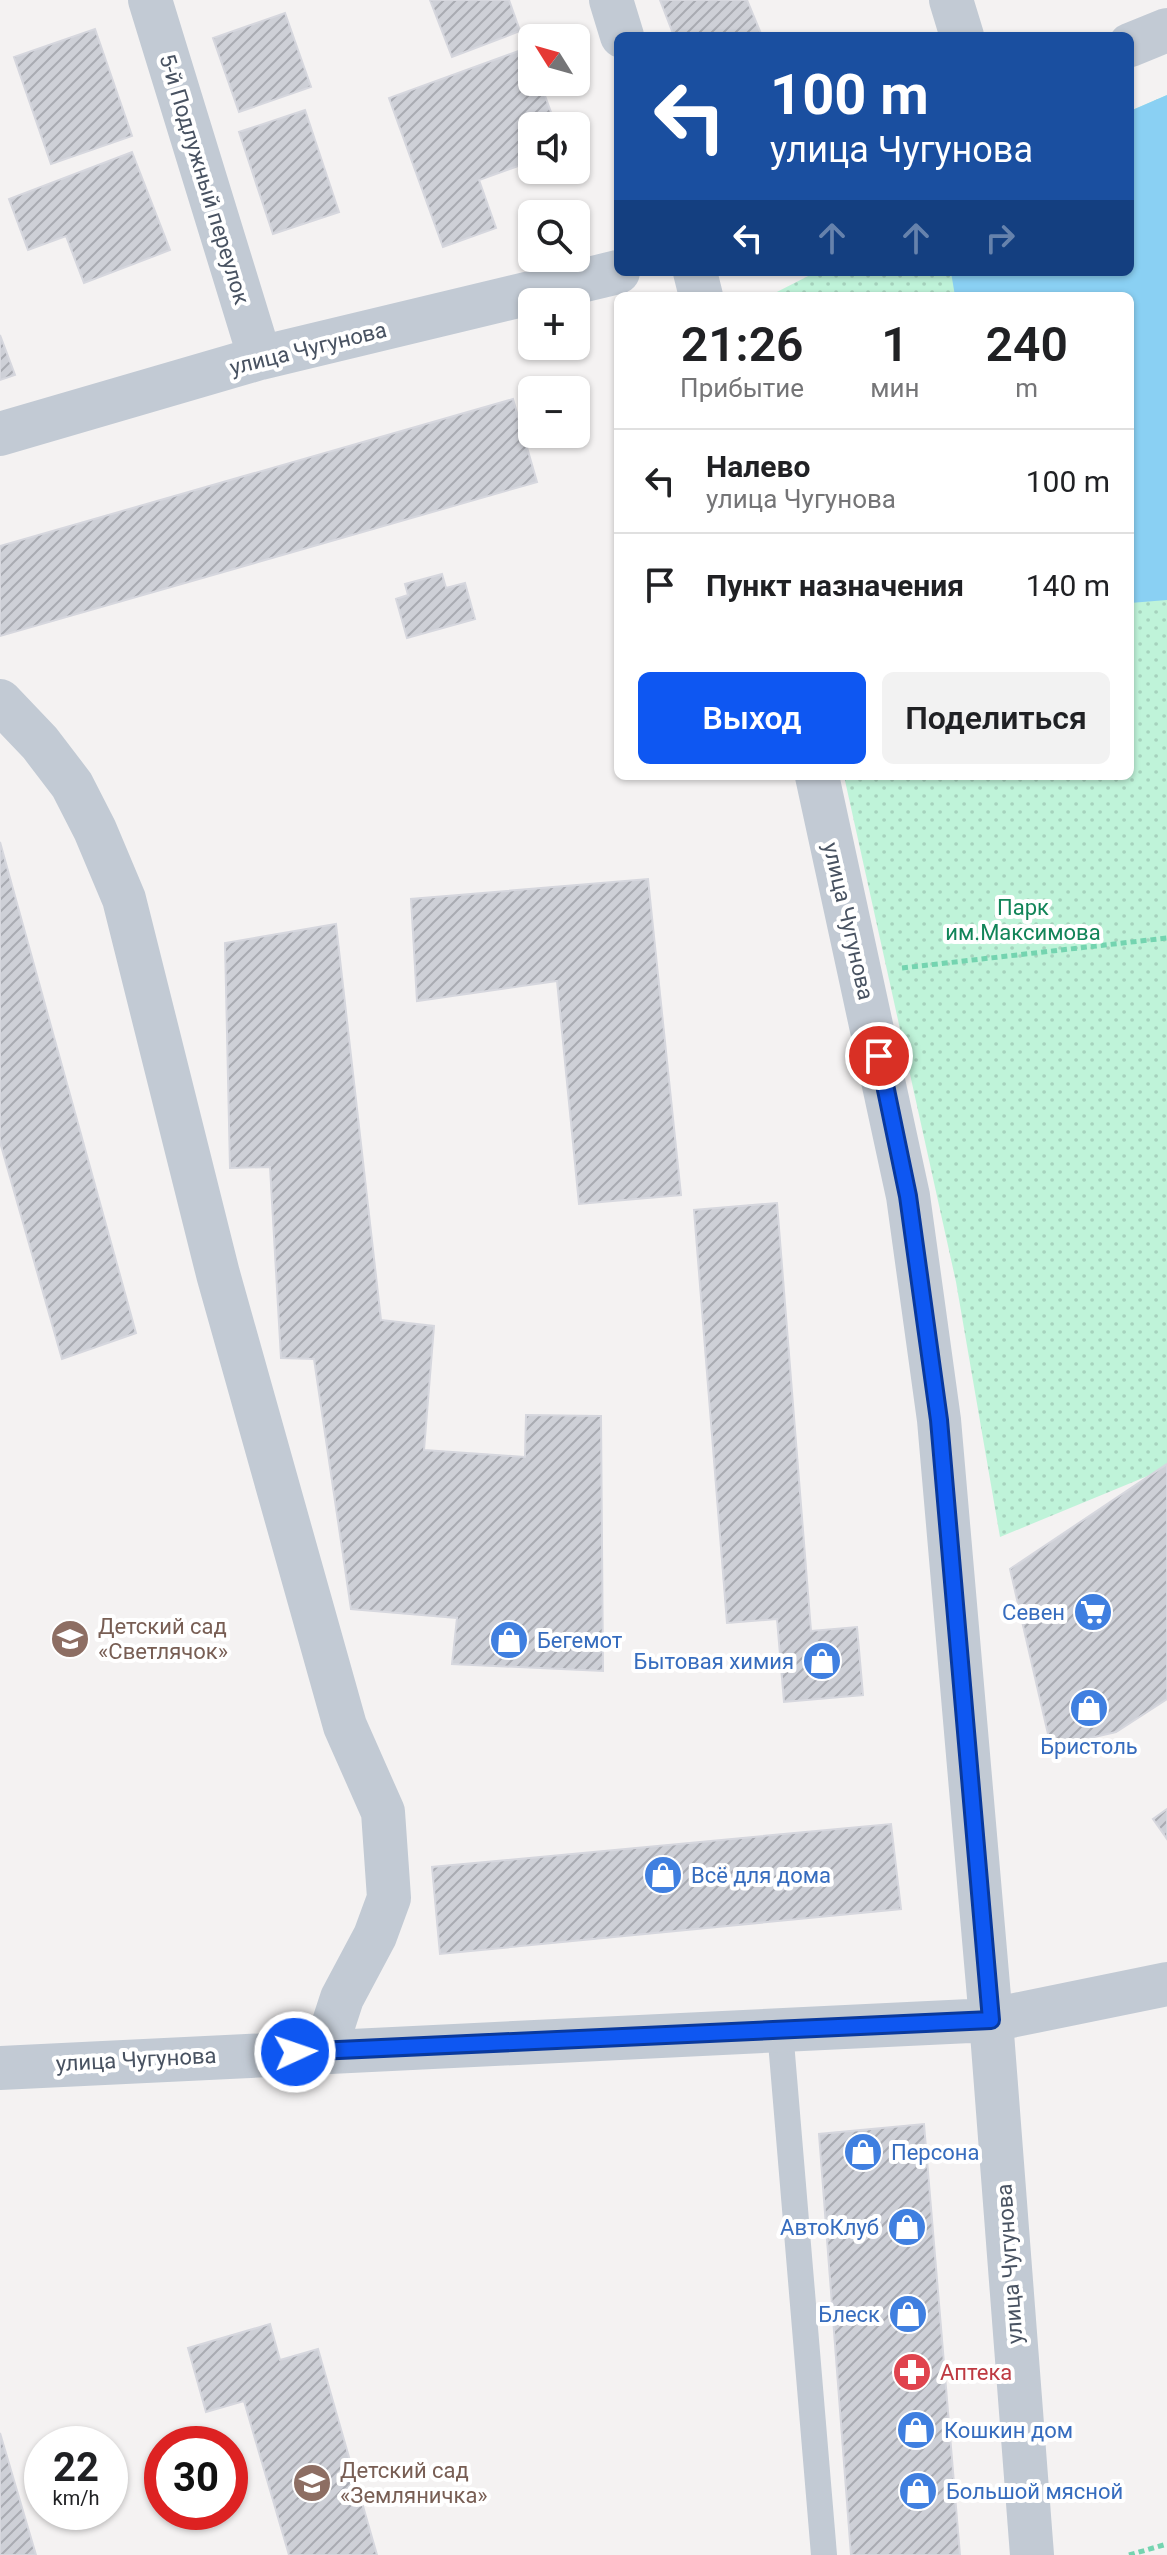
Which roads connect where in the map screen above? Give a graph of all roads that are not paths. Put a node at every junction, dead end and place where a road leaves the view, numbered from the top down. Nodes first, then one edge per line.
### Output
1 (150, 0) edge
2 (611, 0) edge
3 (951, 0) edge
4 (1167, 30) edge
5 (621, 32) edge
6 (961, 32) edge
7 (1134, 43) edge
8 (614, 273) edge
9 (260, 358) junction
10 (0, 434) edge
11 (0, 701) edge
12 (818, 780) edge
13 (1167, 1984) edge
14 (991, 2020) junction
15 (780, 2030) junction
16 (325, 2050) junction
17 (0, 2068) edge
18 (824, 2555) edge
19 (1032, 2555) edge

1 - 9 street, 5-й Подлужный переулок
2 - 5 street
3 - 6 street
4 - 7 street
8 - 9 street, улица Чугунова
9 - 10 street, улица Чугунова
11 - 16 street
12 - 14 street, улица Чугунова
13 - 14 street, улица Чугунова
14 - 15 street, улица Чугунова
14 - 19 street, улица Чугунова
15 - 16 street, улица Чугунова
15 - 18 lane
16 - 17 street, улица Чугунова

